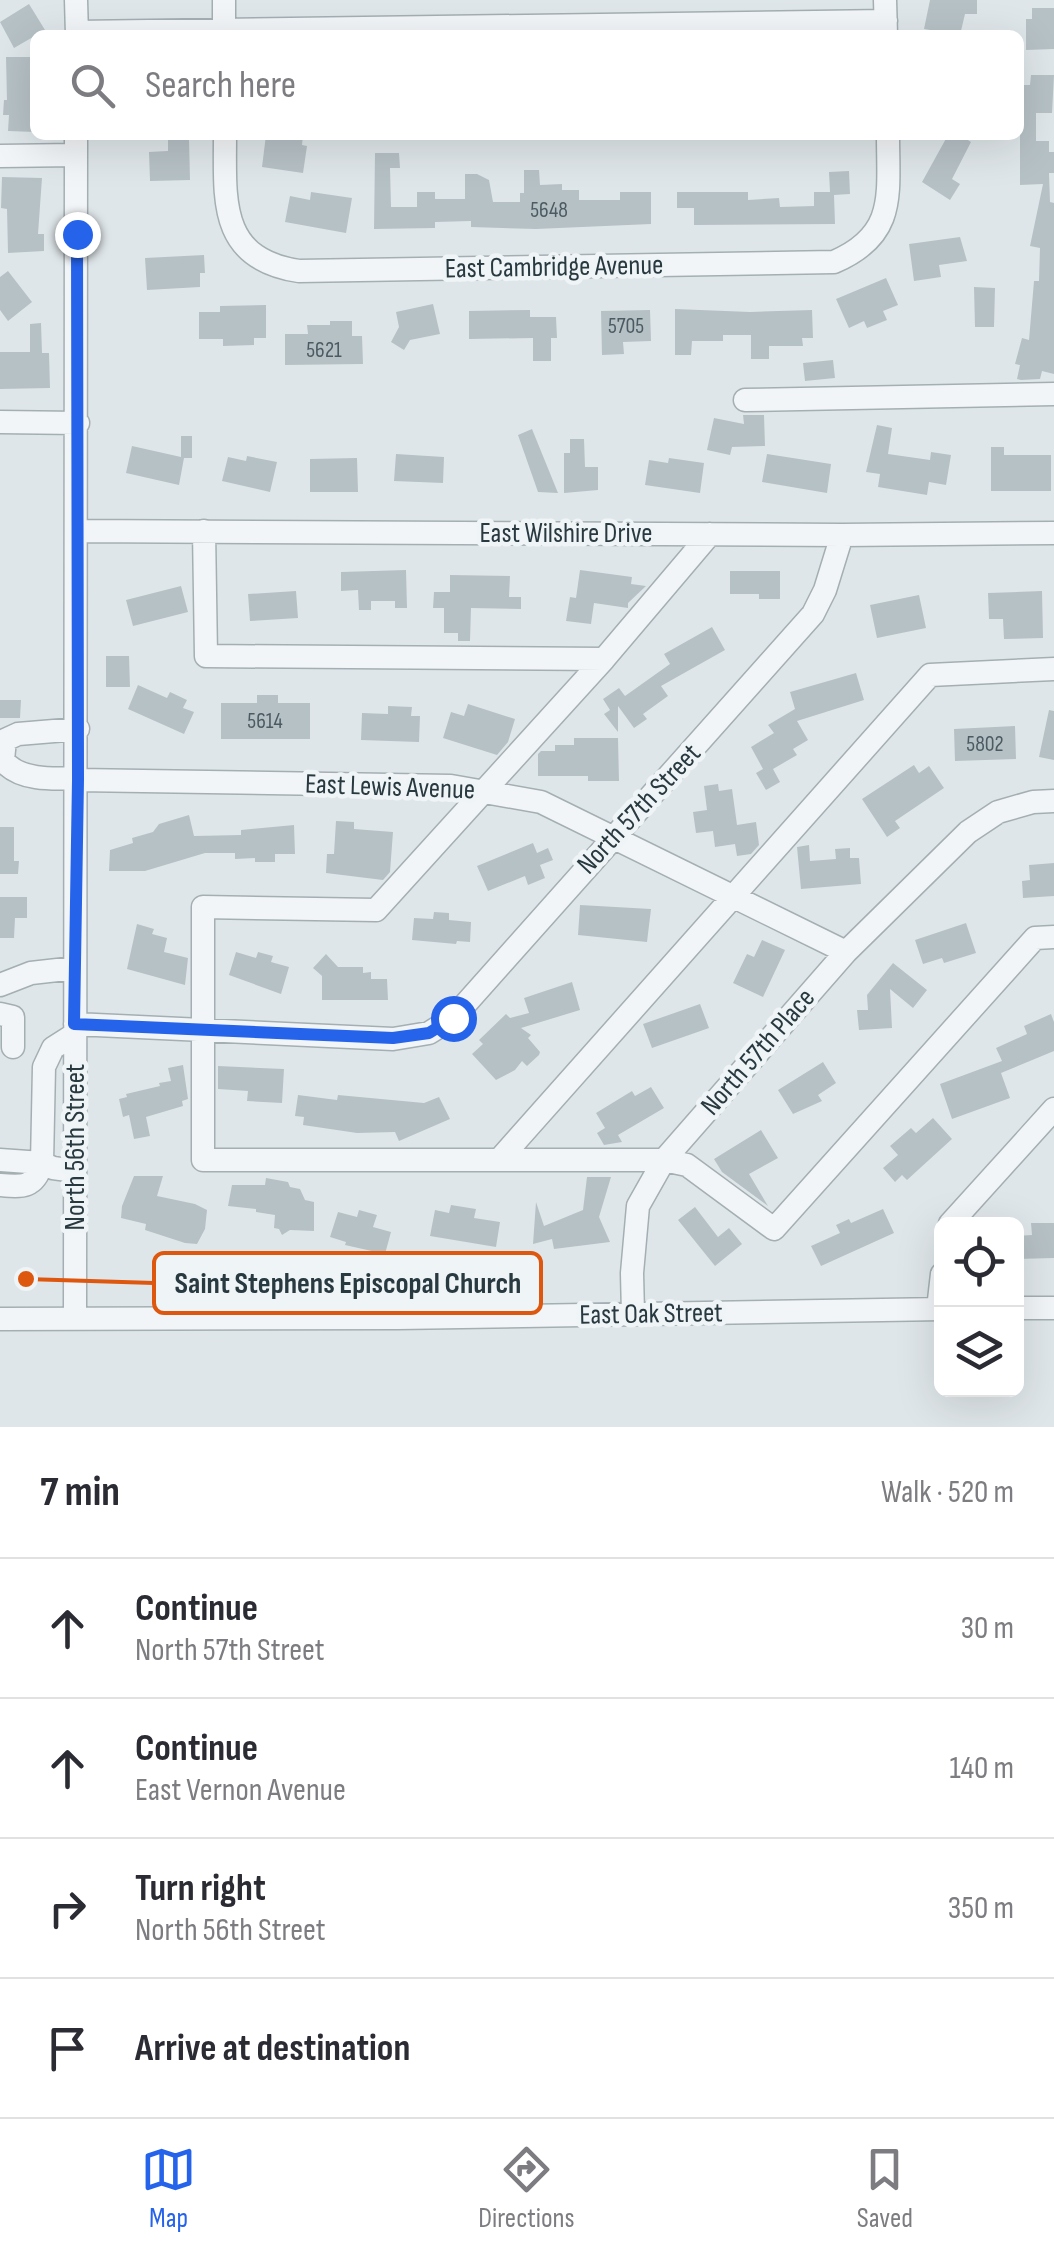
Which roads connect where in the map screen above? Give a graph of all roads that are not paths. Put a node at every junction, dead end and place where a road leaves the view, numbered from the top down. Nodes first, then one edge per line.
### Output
1 (76, 0) edge
2 (224, 0) edge
3 (886, 19) edge
4 (77, 30) edge
5 (224, 30) edge
6 (326, 30) edge
7 (225, 140) edge
8 (888, 140) edge
9 (76, 145) edge
10 (0, 156) edge
11 (1054, 394) edge
12 (745, 400) dead end
13 (0, 422) edge
14 (78, 422) junction
15 (77, 531) junction
16 (204, 531) junction
17 (710, 534) junction
18 (1054, 534) edge
19 (842, 536) junction
20 (604, 659) junction
21 (1054, 669) edge
22 (78, 730) junction
23 (78, 779) junction
24 (484, 790) junction
25 (1054, 801) edge
26 (613, 835) junction
27 (732, 895) junction
28 (1054, 936) edge
29 (846, 952) junction
30 (75, 968) junction
31 (0, 985) edge
32 (0, 1014) edge
33 (74, 1029) junction
34 (206, 1029) junction
35 (13, 1048) dead end
36 (1054, 1109) edge
37 (0, 1160) edge
38 (500, 1160) junction
39 (664, 1160) junction
40 (42, 1163) junction
41 (75, 1171) junction
42 (0, 1185) edge
43 (961, 1217) edge
44 (1024, 1308) edge
45 (1054, 1308) edge
46 (934, 1309) edge
47 (633, 1314) junction
48 (0, 1320) edge
49 (76, 1320) junction

1 - 4 street
2 - 5 street
3 - 6 street
7 - 8 street, East Cambridge Avenue
9 - 10 street
9 - 14 street, North 56th Street
11 - 12 street
13 - 14 street
14 - 15 street, North 56th Street
15 - 16 street, East Wilshire Drive
15 - 22 street, North 56th Street
16 - 17 street, East Wilshire Drive
16 - 20 street
17 - 19 street, East Wilshire Drive
17 - 20 street
18 - 19 street, East Wilshire Drive
19 - 26 street, North 57th Street
20 - 24 street
21 - 27 street
22 - 23 street, North 56th Street
22 - 23 street, East Lewis Avenue
23 - 24 street, East Lewis Avenue
23 - 30 street, North 56th Street
24 - 26 street, East Lewis Avenue
24 - 34 street
25 - 29 street, North 57th Place
26 - 27 street, East Lewis Avenue
26 - 34 street, North 57th Street
27 - 29 street, East Lewis Avenue
27 - 38 street
28 - 39 street
29 - 39 street, North 57th Place
30 - 31 street
30 - 33 street, North 56th Street
32 - 35 street
33 - 34 street, North 57th Street
33 - 40 street
33 - 41 street, North 56th Street
34 - 38 street
36 - 43 street
37 - 40 street
38 - 39 street
39 - 47 street, North 57th Place
40 - 41 street
40 - 42 street
41 - 49 street, North 56th Street
44 - 45 street
46 - 47 street, East Oak Street
47 - 49 street, East Oak Street
48 - 49 street, East Oak Street

